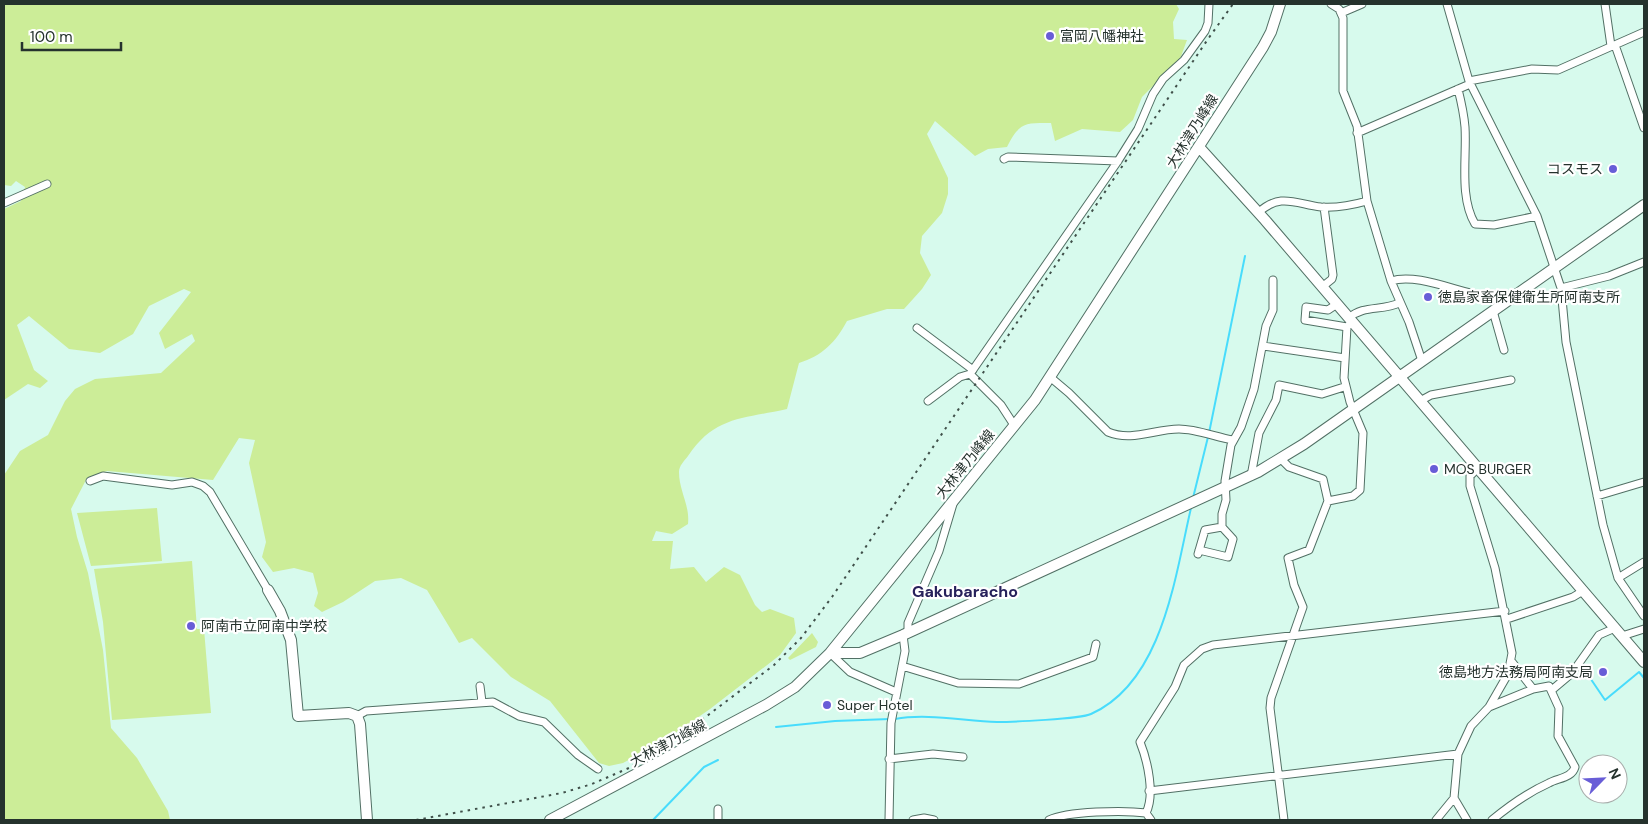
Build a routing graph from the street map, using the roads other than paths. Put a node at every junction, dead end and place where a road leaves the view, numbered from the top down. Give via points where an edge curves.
1 (1209, 4) edge
2 (1280, 4) edge
3 (1334, 4) edge
4 (1362, 4) edge
5 (1447, 4) edge
6 (1605, 4) edge
7 (1341, 13) junction
8 (1644, 32) edge
9 (1613, 45) junction
10 (1470, 82) junction
11 (1458, 89) junction
12 (1644, 128) edge
13 (1357, 132) junction
14 (1199, 147) junction
15 (1004, 158) dead end
16 (1118, 160) junction
17 (47, 184) dead end
18 (1367, 201) junction
19 (4, 203) edge
20 (1644, 205) edge
21 (1324, 207) junction
22 (1258, 213) junction
23 (1537, 216) junction
24 (1644, 262) edge
25 (1555, 268) junction
26 (1273, 280) dead end
27 (1391, 281) junction
28 (1322, 287) junction
29 (1561, 288) junction
30 (1512, 298) junction
31 (1399, 303) junction
32 (1336, 304) junction
33 (1493, 311) junction
34 (1350, 322) junction
35 (917, 328) dead end
36 (1263, 346) junction
37 (1504, 350) dead end
38 (1345, 358) junction
39 (1422, 361) junction
40 (971, 372) junction
41 (1050, 377) junction
42 (1400, 378) junction
43 (1511, 380) dead end
44 (1344, 387) junction
45 (928, 401) dead end
46 (1420, 401) junction
47 (1353, 410) junction
48 (1014, 425) junction
49 (1233, 440) junction
50 (1280, 458) junction
51 (1478, 468) junction
52 (1251, 476) junction
53 (90, 481) dead end
54 (1644, 482) edge
55 (1226, 489) junction
56 (1597, 496) junction
57 (955, 499) junction
58 (1328, 501) junction
59 (1222, 527) junction
60 (1644, 562) edge
61 (1618, 578) junction
62 (268, 590) joint
63 (1583, 590) junction
64 (1506, 615) junction
65 (1644, 616) edge
66 (1615, 628) junction
67 (1644, 629) edge
68 (906, 634) junction
69 (1294, 634) junction
70 (1622, 636) junction
71 (1096, 644) dead end
72 (830, 653) junction
73 (1512, 662) junction
74 (1644, 662) edge
75 (902, 666) junction
76 (480, 686) dead end
77 (1533, 689) junction
78 (1553, 689) junction
79 (896, 692) junction
80 (482, 702) junction
81 (1489, 707) junction
82 (357, 716) junction
83 (1458, 754) junction
84 (963, 757) dead end
85 (890, 760) junction
86 (598, 769) dead end
87 (1279, 775) junction
88 (1149, 791) junction
89 (1454, 798) junction
90 (718, 809) dead end
91 (1146, 814) junction
92 (367, 820) edge
93 (550, 820) edge
94 (718, 820) edge
95 (889, 820) edge
96 (913, 820) edge
97 (934, 820) edge
98 (1049, 820) edge
99 (1151, 820) edge
100 (1284, 820) edge
101 (1436, 820) edge
102 (1467, 820) edge
103 (1492, 820) edge

1 - 16 street via 1205,31 1184,60 1163,79
2 - 14 street, 大林津乃峰線 via 1263,47
3 - 7 street
4 - 7 street
5 - 10 street
6 - 9 street
7 - 13 street via 1343,91
8 - 9 street
9 - 10 street via 1558,70 1532,69
9 - 12 street
10 - 11 street
10 - 23 street
11 - 13 street
11 - 23 street via 1465,128 1466,183 1475,224 1494,225
13 - 18 street
14 - 22 street
14 - 41 street, 大林津乃峰線
15 - 16 street
16 - 40 street
17 - 19 street
18 - 21 street
18 - 27 street
20 - 25 street
21 - 22 street via 1294,200 1271,203
21 - 28 street via 1333,275 1330,282
22 - 28 street
23 - 25 street
24 - 29 street via 1609,276
25 - 29 street
25 - 30 street
26 - 36 street via 1273,310
27 - 30 street via 1407,279 1479,294 1505,294
27 - 31 street
28 - 32 street
29 - 56 street via 1566,342
30 - 33 street
31 - 34 street via 1391,307 1360,310
31 - 39 street
32 - 34 street
32 - 34 street via 1328,310 1306,307 1305,320
33 - 37 street
33 - 39 street
34 - 38 street
34 - 42 street
35 - 40 street
36 - 38 street
36 - 49 street via 1249,405
38 - 44 street
39 - 42 street
40 - 45 street
40 - 48 street via 1001,405
41 - 48 street, 大林津乃峰線
41 - 49 street via 1108,432 1142,435 1179,429
42 - 46 street
42 - 47 street
43 - 46 street via 1431,395
44 - 47 street
44 - 52 street via 1322,394 1279,385 1276,400 1259,433
46 - 51 street
47 - 50 street
47 - 58 street via 1363,433 1360,490 1353,496
48 - 57 street, 大林津乃峰線
49 - 55 street
50 - 52 street
50 - 58 street via 1289,467 1323,479
51 - 63 street
51 - 64 street via 1470,476 1470,486 1488,539
52 - 55 street
53 - 62 street via 102,476 172,485 192,482 203,486 210,492
54 - 56 street
55 - 59 street
55 - 68 street
56 - 61 street
57 - 68 street via 940,551
57 - 72 street, 大林津乃峰線
58 - 69 street via 1308,550 1288,558 1294,585 1303,604
59 - 59 street via 1233,538 1228,557 1199,552 1205,530
60 - 61 street
61 - 65 street
62 - 82 street via 280,611 290,640 298,716
63 - 64 street via 1573,597
63 - 66 street
64 - 69 street
64 - 73 street
66 - 70 street
66 - 78 street via 1599,635 1572,673
67 - 70 street
68 - 72 street via 860,653
68 - 75 street
69 - 87 street via 1271,698
69 - 88 street via 1213,645 1202,649 1184,665 1175,687 1140,742
70 - 74 street
71 - 75 street via 1092,658 1019,684 958,683
72 - 79 street via 850,672
72 - 93 street, 大林津乃峰線 via 794,687 766,705
73 - 77 street
73 - 81 street
75 - 79 street
76 - 80 street
77 - 78 street via 1542,686
77 - 81 street
78 - 103 street via 1560,714 1558,736 1574,763 1574,771 1547,783
79 - 85 street
80 - 82 street via 366,711
80 - 86 street via 493,702 519,716 544,722 578,756
81 - 83 street via 1471,726
82 - 92 street
83 - 87 street
83 - 89 street
84 - 85 street via 933,754
85 - 95 street
87 - 88 street
87 - 100 street
88 - 91 street via 1150,803
89 - 101 street
89 - 102 street
90 - 94 street
91 - 98 street via 1062,815
91 - 99 street
96 - 97 street

